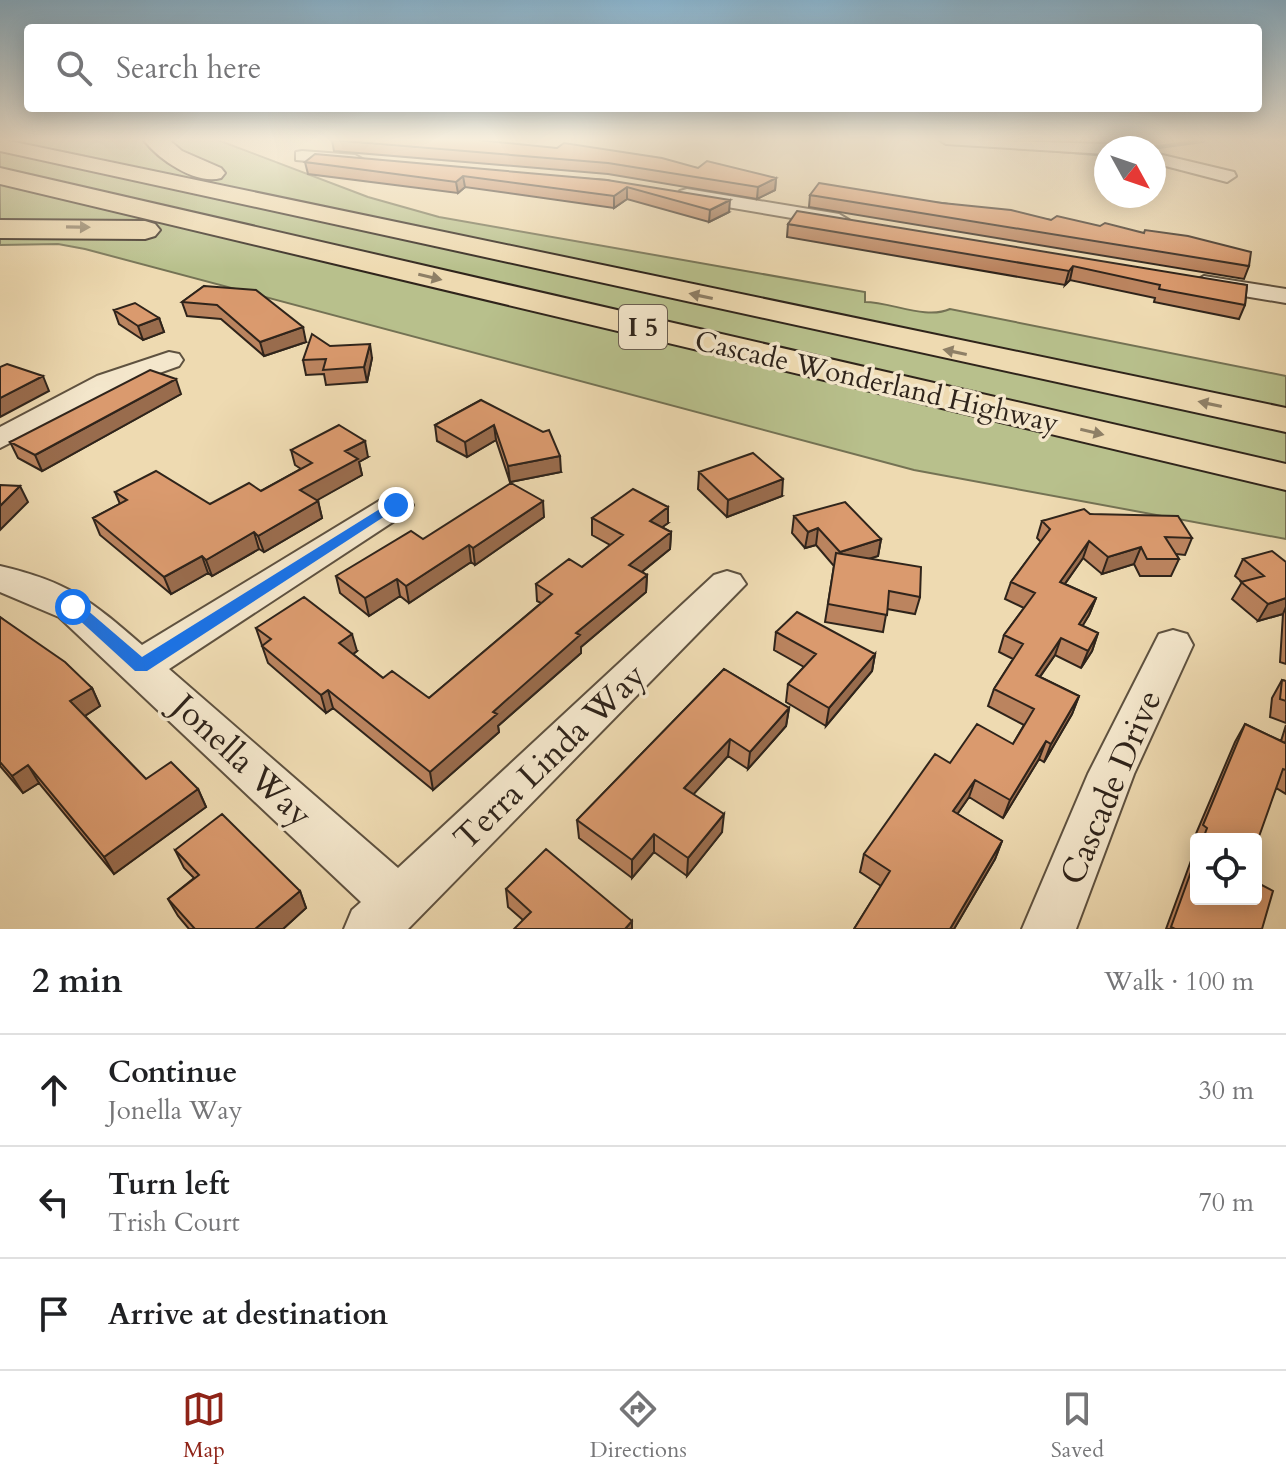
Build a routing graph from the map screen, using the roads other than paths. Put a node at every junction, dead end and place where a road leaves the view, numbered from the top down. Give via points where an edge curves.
1 (27, 182) edge
2 (177, 182) edge
3 (241, 182) edge
4 (671, 193) edge
5 (865, 224) edge
6 (0, 229) edge
7 (402, 231) junction
8 (377, 264) junction
9 (1181, 279) edge
10 (1286, 296) edge
11 (169, 360) dead end
12 (1286, 420) edge
13 (0, 439) edge
14 (1286, 477) edge
15 (396, 505) dead end
16 (0, 579) edge
17 (727, 584) dead end
18 (1173, 645) dead end
19 (141, 666) junction
20 (384, 916) edge
21 (1049, 929) edge

1 - 8 highway, Cascade Wonderland Highway / I 5
2 - 7 highway, Cascade Wonderland Highway / I 5
3 - 7 highway
4 - 5 street
6 -> 8 highway via 92,227 175,233
12 -> 7 highway, Cascade Wonderland Highway / I 5
8 -> 14 highway, Cascade Wonderland Highway / I 5
9 - 10 street
11 - 13 street via 107,382
15 - 19 street
16 - 19 street, Jonella Way via 73,607
17 - 20 street, Terra Linda Way
18 - 21 street, Cascade Drive via 1111,774
19 - 20 street, Jonella Way

